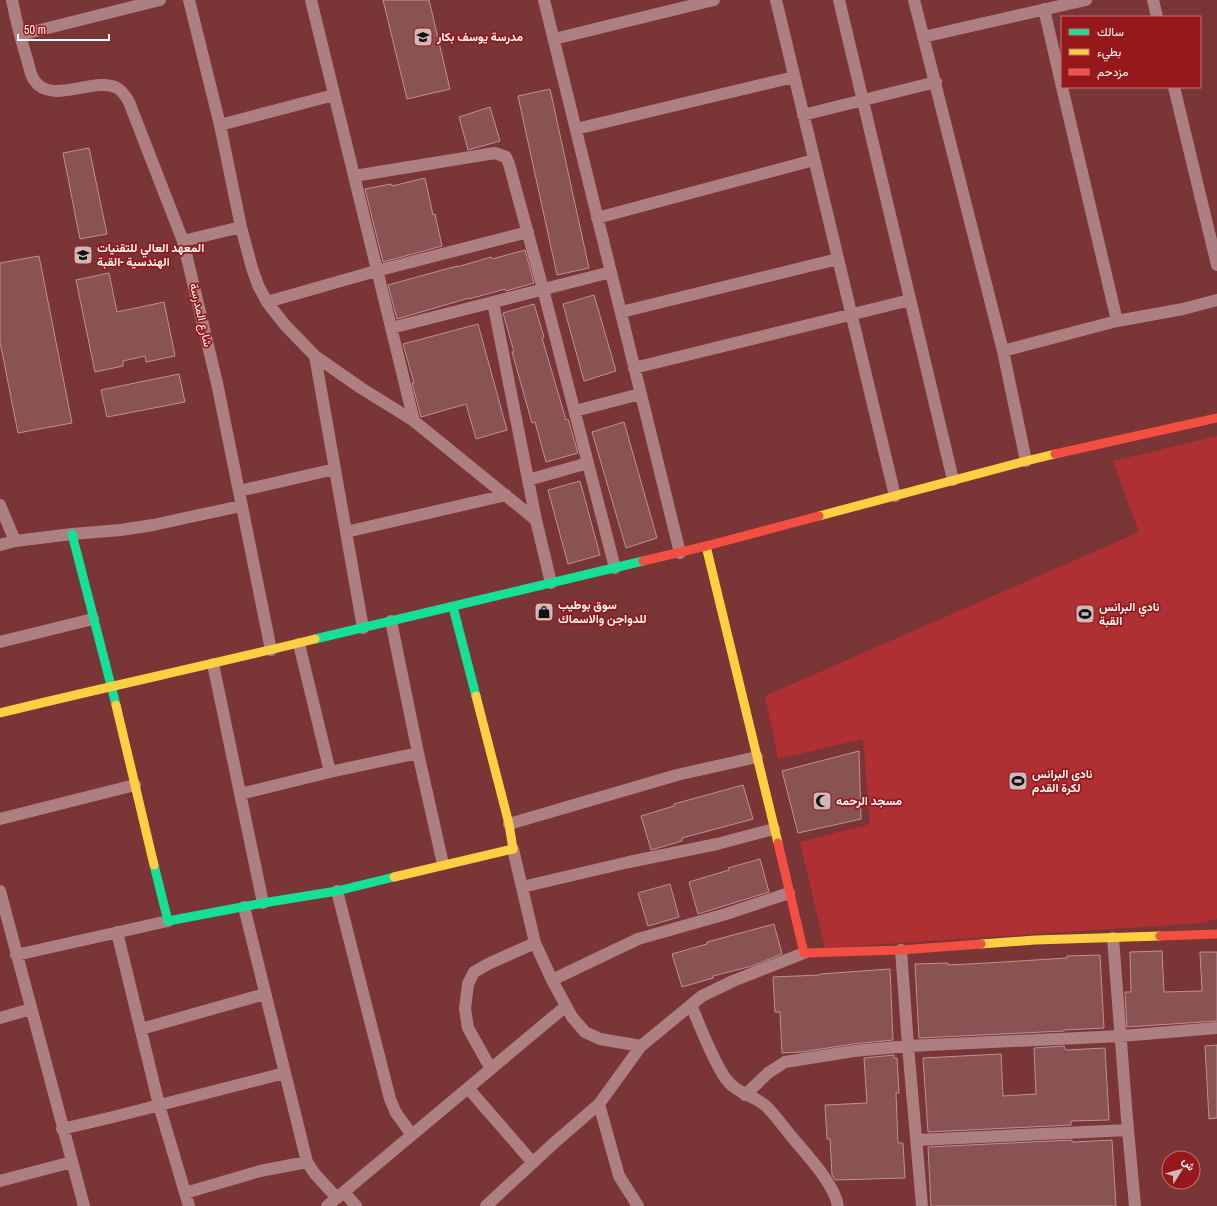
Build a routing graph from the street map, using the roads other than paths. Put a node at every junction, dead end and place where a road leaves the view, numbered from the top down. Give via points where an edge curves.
1 (12, 0) edge
2 (160, 0) edge
3 (189, 0) edge
4 (311, 0) edge
5 (544, 0) edge
6 (714, 0) edge
7 (776, 0) edge
8 (840, 0) edge
9 (914, 0) edge
10 (1086, 0) edge
11 (1153, 0) edge
12 (1044, 9) junction
13 (1157, 16) edge
14 (20, 34) junction
15 (923, 36) junction
16 (554, 39) junction
17 (794, 77) junction
18 (936, 82) junction
19 (1061, 83) edge
20 (1062, 88) edge
21 (1174, 88) edge
22 (334, 95) junction
23 (864, 100) junction
24 (803, 115) junction
25 (220, 125) junction
26 (576, 129) junction
27 (814, 160) junction
28 (354, 176) junction
29 (598, 218) junction
30 (241, 227) junction
31 (528, 232) junction
32 (183, 241) junction
33 (838, 259) junction
34 (1217, 266) edge
35 (376, 271) junction
36 (611, 272) junction
37 (543, 289) junction
38 (910, 300) junction
39 (1217, 300) edge
40 (267, 302) junction
41 (493, 302) junction
42 (621, 312) junction
43 (851, 314) junction
44 (1117, 321) junction
45 (391, 328) junction
46 (1003, 351) junction
47 (315, 356) junction
48 (634, 368) junction
49 (640, 394) junction
50 (575, 411) junction
51 (1217, 418) edge
52 (414, 421) junction
53 (1026, 461) junction
54 (588, 463) junction
55 (335, 469) junction
56 (528, 480) junction
57 (953, 480) junction
58 (239, 491) junction
59 (506, 495) junction
60 (895, 496) junction
61 (0, 505) edge
62 (241, 506) junction
63 (536, 520) junction
64 (346, 532) junction
65 (72, 534) junction
66 (15, 541) junction
67 (0, 544) edge
68 (706, 546) junction
69 (680, 553) junction
70 (615, 568) junction
71 (551, 583) junction
72 (453, 606) junction
73 (93, 619) junction
74 (391, 622) junction
75 (363, 628) junction
76 (0, 642) edge
77 (299, 644) junction
78 (271, 650) junction
79 (213, 664) junction
80 (111, 686) junction
81 (0, 713) edge
82 (418, 753) junction
83 (757, 756) junction
84 (330, 772) junction
85 (135, 785) junction
86 (240, 794) junction
87 (0, 819) edge
88 (509, 824) junction
89 (774, 829) junction
90 (513, 849) junction
91 (443, 864) junction
92 (522, 887) junction
93 (0, 891) edge
94 (337, 891) junction
95 (789, 893) junction
96 (263, 902) junction
97 (244, 907) junction
98 (168, 921) junction
99 (117, 932) junction
100 (1217, 934) edge
101 (1113, 938) junction
102 (535, 943) junction
103 (901, 950) junction
104 (804, 953) junction
105 (16, 955) junction
106 (552, 980) junction
107 (265, 994) junction
108 (691, 1005) junction
109 (566, 1006) junction
110 (31, 1009) junction
111 (0, 1018) edge
112 (1217, 1028) edge
113 (141, 1029) junction
114 (1121, 1036) junction
115 (641, 1046) junction
116 (908, 1046) junction
117 (491, 1069) junction
118 (285, 1073) junction
119 (468, 1088) junction
120 (745, 1095) junction
121 (599, 1104) junction
122 (159, 1105) junction
123 (62, 1129) junction
124 (1128, 1130) junction
125 (412, 1135) junction
126 (917, 1140) junction
127 (72, 1162) junction
128 (307, 1162) junction
129 (533, 1163) junction
130 (0, 1181) edge
131 (185, 1193) junction
132 (340, 1195) junction
133 (84, 1206) edge
134 (189, 1206) edge
135 (327, 1206) edge
136 (356, 1206) edge
137 (486, 1206) edge
138 (638, 1206) edge
139 (838, 1206) edge
140 (922, 1206) edge
141 (1135, 1206) edge

1 - 14 street, شارع المدرسة
2 - 14 street
3 - 25 street
4 - 22 street
5 - 16 street
6 - 16 street
7 - 17 street
8 - 23 street
9 - 15 street
10 - 12 street
11 - 13 street
12 - 15 street
12 - 19 street
14 - 32 street, شارع المدرسة via 33,79 40,87 56,91 110,85 124,94
15 - 18 street
16 - 26 street
17 - 24 street
17 - 26 street
18 - 23 street
18 - 46 street
20 - 44 street
21 - 34 street
22 - 25 street
22 - 28 street
23 - 24 street
23 - 38 street
24 - 27 street
25 - 30 street
26 - 29 street
27 - 29 street
27 - 33 street
28 - 31 street via 500,154 506,157 509,164
28 - 35 street
29 - 36 street
30 - 32 street
30 - 40 street via 252,268
31 - 35 street
31 - 37 street
32 - 58 street, شارع المدرسة via 217,383
33 - 42 street
33 - 43 street
35 - 40 street
35 - 45 street
36 - 37 street
36 - 42 street
37 - 41 street
37 - 50 street
38 - 43 street
38 - 57 street
39 - 44 street
40 - 47 street
41 - 45 street
41 - 56 street
42 - 48 street
43 - 48 street
43 - 60 street
44 - 46 street
45 - 52 street
46 - 53 street
47 - 52 street
47 - 55 street
48 - 49 street
49 - 50 street
49 - 69 street
50 - 54 street
51 - 53 street
52 - 59 street
53 - 57 street
54 - 56 street
54 - 70 street
55 - 58 street
55 - 64 street
56 - 63 street
57 - 60 street
58 - 62 street, شارع المدرسة
59 - 63 street
59 - 64 street
60 - 68 street
61 - 66 street
62 - 65 street via 154,525
62 - 78 street, شارع المدرسة
63 - 71 street
64 - 75 street
65 - 66 street
65 - 73 street
66 - 67 street
68 - 69 street
68 - 83 street
69 - 70 street
70 - 71 street
71 - 72 street
72 - 74 street
72 - 88 street
73 - 76 street
73 - 80 street
74 - 75 street
74 - 82 street
75 - 77 street
77 - 78 street
77 - 84 street
78 - 79 street
79 - 80 street
79 - 86 street
80 - 81 street
80 - 85 street
82 - 84 street
82 - 91 street
83 - 88 street via 678,775
83 - 89 street
84 - 86 street
85 - 87 street
85 - 98 street
86 - 96 street
88 - 90 street
89 - 92 street
89 - 95 street
90 - 91 street
90 - 92 street
91 - 94 street
92 - 102 street
93 - 105 street
94 - 96 street
94 - 125 street via 390,1099 396,1113
95 - 104 street
95 - 106 street via 638,939
96 - 97 street
97 - 98 street
97 - 107 street
98 - 99 street
99 - 105 street
99 - 113 street
100 - 101 street
101 - 103 street via 1035,940
101 - 114 street
102 - 106 street
102 - 117 street via 474,972 468,984 465,1009 468,1028
103 - 104 street
103 - 116 street
104 - 108 street via 733,981 702,996
105 - 110 street
106 - 109 street
107 - 113 street
107 - 118 street
108 - 115 street
108 - 120 street via 726,1079
109 - 115 street via 585,1032 600,1039
109 - 117 street
110 - 111 street
110 - 123 street
112 - 114 street
113 - 122 street
114 - 116 street
114 - 124 street
115 - 121 street
116 - 120 street via 854,1051 785,1062 768,1073
116 - 126 street
117 - 119 street
118 - 122 street
118 - 128 street
119 - 125 street
119 - 129 street
120 - 139 street via 766,1106 776,1116 830,1185
121 - 129 street
121 - 138 street via 619,1176
122 - 123 street
122 - 131 street
123 - 127 street
124 - 126 street
124 - 141 street
125 - 132 street
126 - 140 street
127 - 130 street
127 - 133 street
128 - 131 street via 260,1171
128 - 132 street via 315,1174
129 - 137 street
131 - 134 street
132 - 135 street
132 - 136 street

